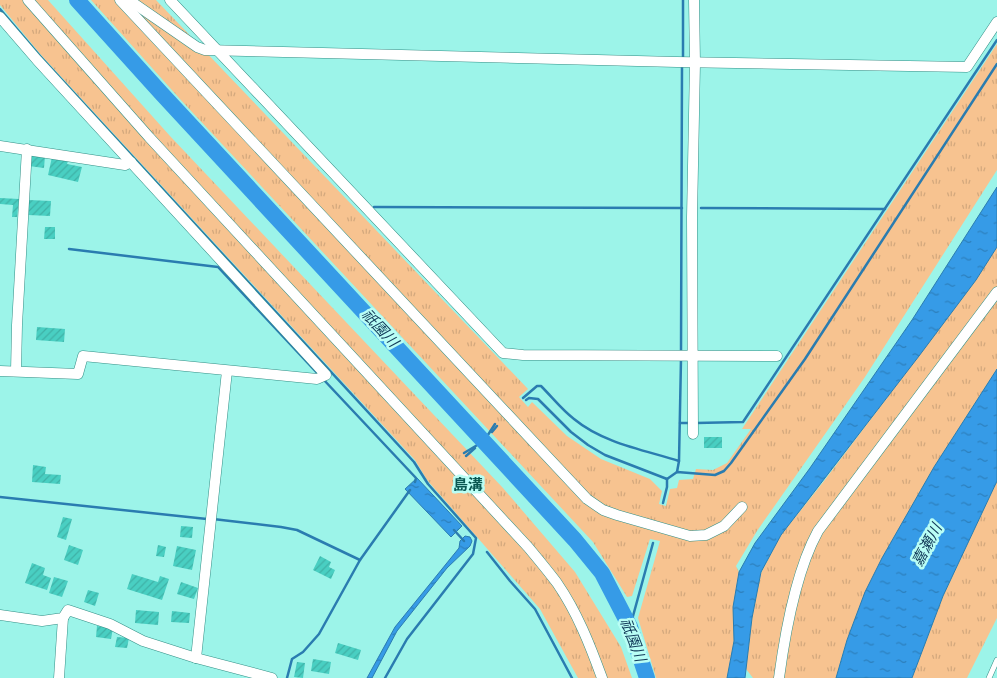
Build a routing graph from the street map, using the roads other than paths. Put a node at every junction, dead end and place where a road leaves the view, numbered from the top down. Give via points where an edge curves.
1 (28, 0) edge
2 (120, 0) edge
3 (129, 0) edge
4 (170, 0) edge
5 (694, 0) edge
6 (0, 17) edge
7 (997, 22) edge
8 (217, 50) junction
9 (695, 63) junction
10 (0, 146) edge
11 (27, 149) junction
12 (131, 162) junction
13 (997, 292) edge
14 (692, 355) junction
15 (777, 356) dead end
16 (228, 370) junction
17 (0, 371) edge
18 (16, 371) junction
19 (693, 434) dead end
20 (742, 507) dead end
21 (0, 615) edge
22 (63, 618) junction
23 (196, 658) junction
24 (997, 660) edge
25 (59, 678) edge
26 (272, 678) edge
27 (602, 678) edge
28 (779, 678) edge
29 (989, 678) edge

1 - 27 street via 148,137 528,547 557,584 573,612
2 - 20 street via 587,499 617,516 690,536 706,535 724,526
3 - 8 street via 197,47
4 - 8 street
5 - 9 street
6 - 12 street
7 - 9 street via 966,67
8 - 9 street
8 - 14 street via 503,353
9 - 14 street
10 - 11 street
11 - 12 street via 125,165
11 - 18 street
12 - 16 street via 321,377
13 - 28 street via 818,531 795,599
14 - 15 street
14 - 19 street
16 - 18 street via 83,356 78,374
16 - 23 street
17 - 18 street
21 - 22 street via 42,621
22 - 23 street via 68,610 110,624 143,641
22 - 25 street
23 - 26 street
24 - 29 lane

